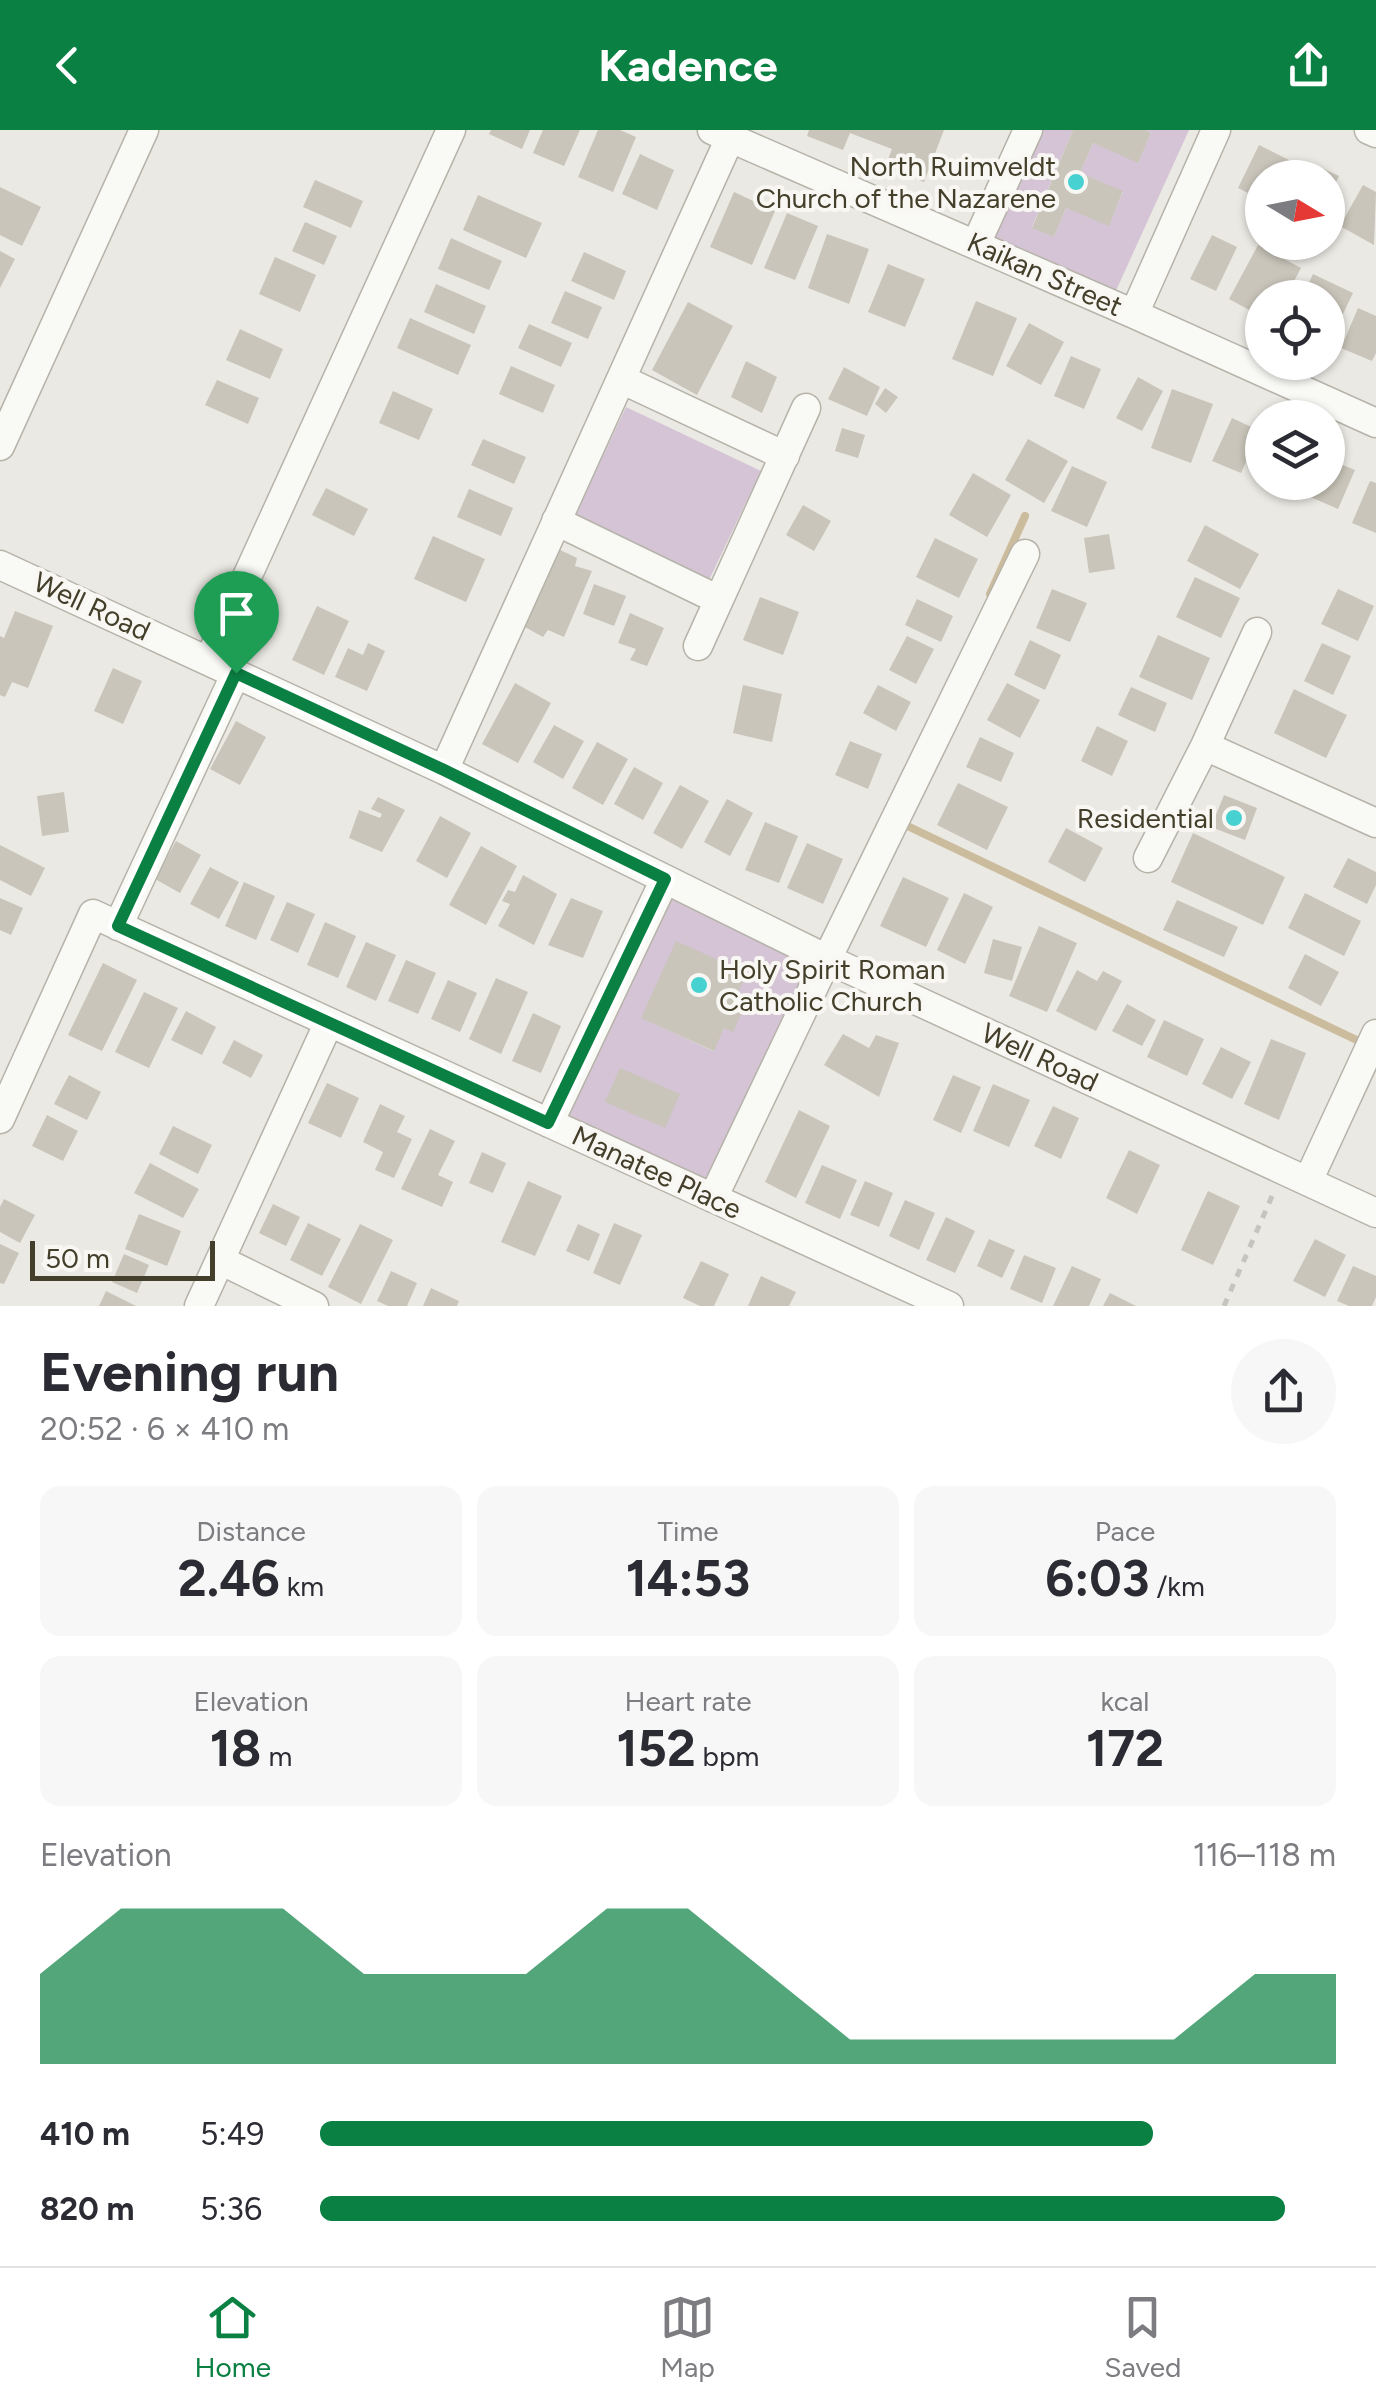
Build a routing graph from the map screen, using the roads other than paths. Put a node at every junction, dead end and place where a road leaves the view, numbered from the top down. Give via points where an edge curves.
1 (144, 130) edge
2 (451, 130) edge
3 (1028, 130) edge
4 (1216, 130) edge
5 (1369, 130) edge
6 (1376, 133) edge
7 (721, 134) edge
8 (976, 244) junction
9 (1134, 314) junction
10 (621, 379) junction
11 (806, 408) dead end
12 (1376, 423) edge
13 (0, 446) edge
14 (785, 456) junction
15 (556, 521) junction
16 (1025, 554) dead end
17 (0, 564) edge
18 (719, 600) junction
19 (1257, 632) dead end
20 (698, 646) dead end
21 (209, 660) junction
22 (236, 673) junction
23 (1205, 746) junction
24 (444, 770) junction
25 (1376, 823) edge
26 (1148, 858) dead end
27 (665, 879) junction
28 (105, 920) junction
29 (827, 958) junction
30 (328, 1022) junction
31 (1376, 1034) edge
32 (0, 1118) edge
33 (548, 1123) junction
34 (1296, 1175) junction
35 (713, 1198) junction
36 (1376, 1214) edge
37 (220, 1260) junction
38 (199, 1306) edge
39 (314, 1306) edge
40 (949, 1306) edge

1 - 13 street
2 - 21 street
3 - 8 street
4 - 9 street
5 - 6 street
7 - 8 street, Kaikan Street
7 - 10 street
8 - 9 street, Kaikan Street
9 - 12 street, Kaikan Street
10 - 14 street
10 - 15 street
11 - 14 street
14 - 18 street
15 - 18 street
15 - 24 street
16 - 29 street
17 - 21 street, Well Road
18 - 20 street
19 - 23 street
21 - 22 street, Well Road
22 - 24 street, Well Road
22 - 28 street
23 - 25 street
23 - 26 street
24 - 27 street, Well Road
27 - 29 street, Well Road
27 - 33 street
28 - 30 street, Manatee Place
28 - 32 street
29 - 34 street, Well Road
29 - 35 street
30 - 33 street, Manatee Place
30 - 37 street
31 - 34 street
33 - 35 street, Manatee Place
34 - 36 street, Well Road
35 - 40 street, Manatee Place
37 - 38 street
37 - 39 street

